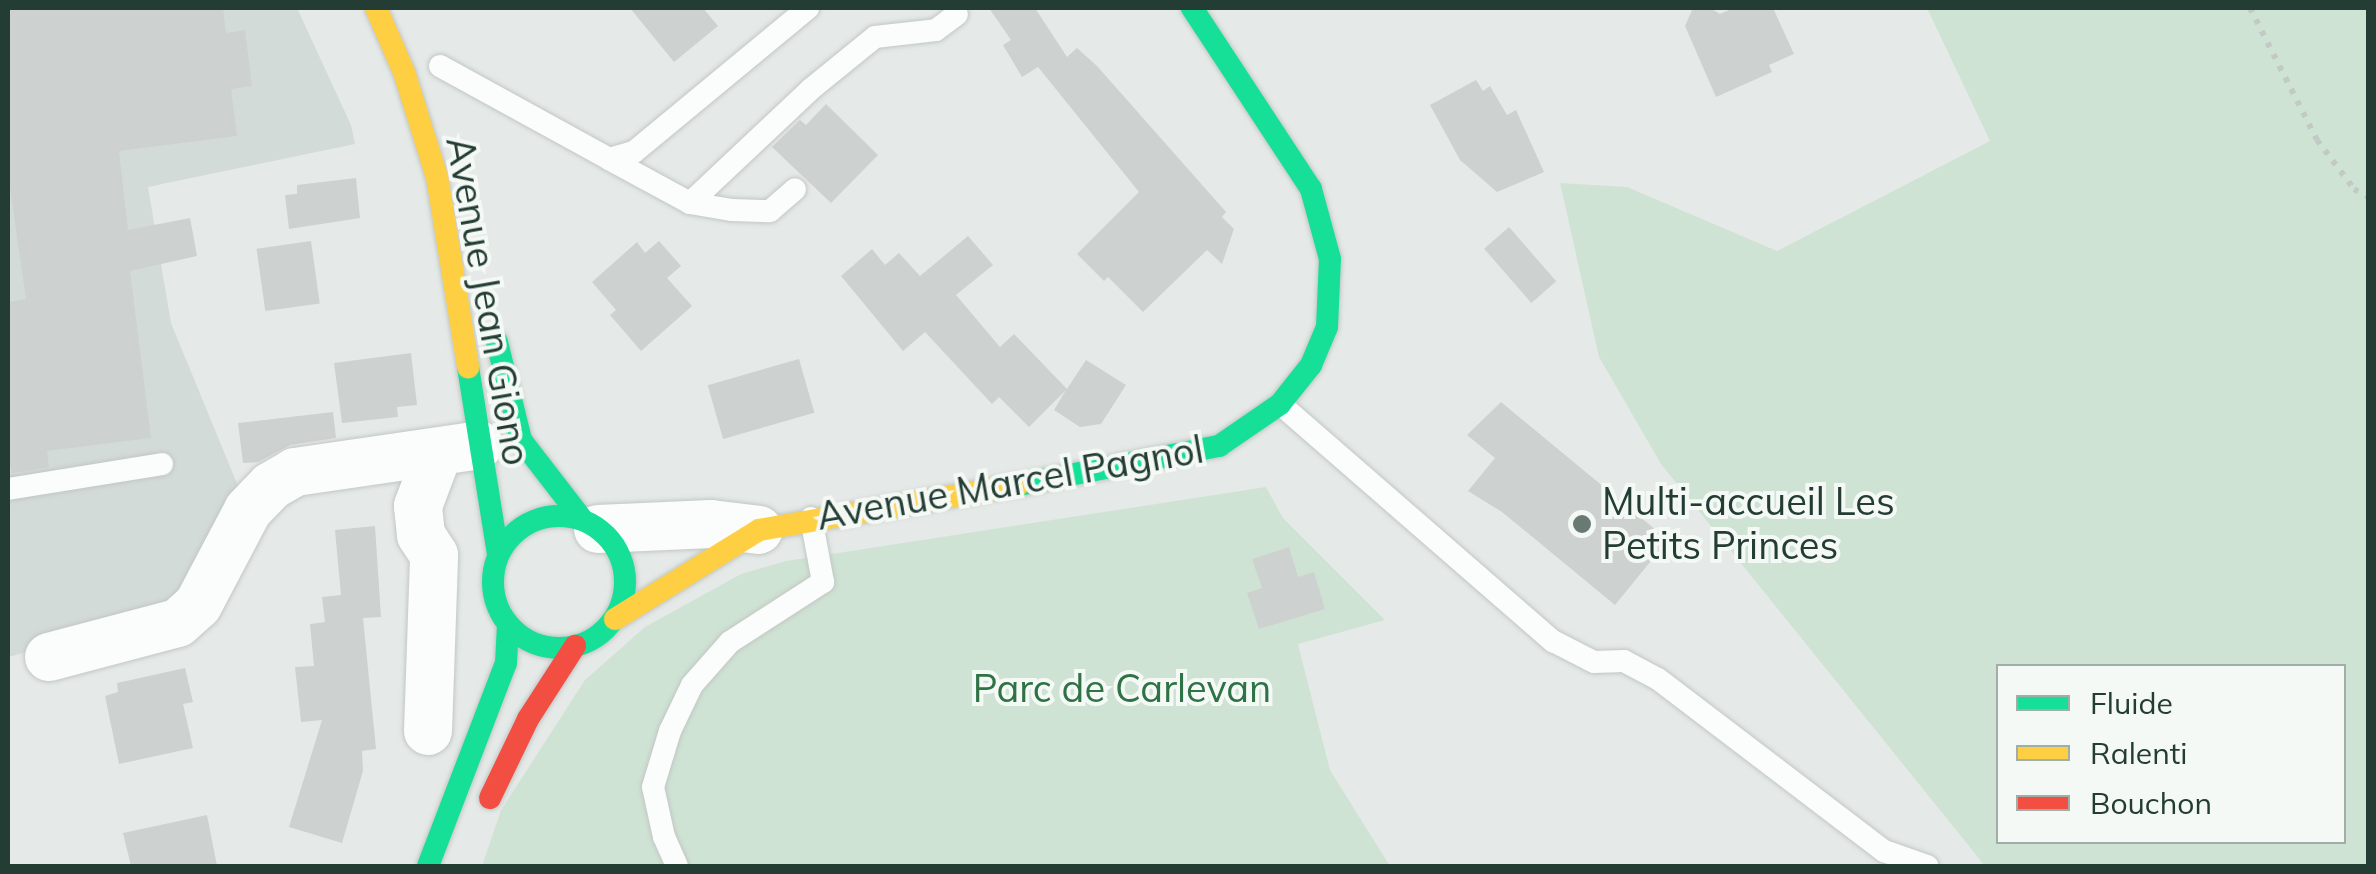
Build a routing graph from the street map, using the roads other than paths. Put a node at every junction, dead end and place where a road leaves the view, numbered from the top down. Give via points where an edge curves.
1 (376, 8) edge
2 (808, 8) edge
3 (1192, 8) edge
4 (957, 14) dead end
5 (427, 37) dead end
6 (440, 66) junction
7 (448, 101) dead end
8 (609, 159) junction
9 (795, 189) dead end
10 (690, 203) junction
11 (492, 315) dead end
12 (1280, 404) junction
13 (459, 449) junction
14 (162, 464) dead end
15 (8, 489) edge
16 (811, 518) junction
17 (590, 524) junction
18 (759, 530) junction
19 (498, 555) junction
20 (614, 619) junction
21 (508, 624) junction
22 (575, 646) junction
23 (49, 657) dead end
24 (428, 730) dead end
25 (483, 814) dead end
26 (428, 866) edge
27 (677, 866) edge
28 (1927, 866) edge

1 - 13 main road, Avenue Jean Giono via 437,177
2 - 8 lane via 634,152
3 - 12 main road, Avenue Marcel Pagnol via 1312,189 1330,260 1327,327 1311,366
4 - 10 lane via 936,30 875,37
5 - 6 main road, Avenue Jean Giono
6 - 7 main road, Avenue Jean Giono
6 - 8 lane
8 - 10 lane
9 - 10 lane via 770,212
11 - 17 main road, Avenue Jean Giono via 521,440
12 - 16 main road, Avenue Marcel Pagnol via 1219,446
12 - 28 lane via 1553,641 1594,662 1624,661 1658,679 1884,852
13 - 19 main road, Avenue Jean Giono
13 - 23 street via 295,472 248,510 198,605 178,624
13 - 24 street via 418,506 422,535 434,556
14 - 15 lane
16 - 18 main road, Avenue Marcel Pagnol
16 - 27 lane via 823,582 730,642 692,684 670,731 653,787
17 - 18 street, Avenue Marcel Pagnol
17 - 19 main road via 543,517 509,538
17 - 20 main road via 613,543 624,570 623,600
18 - 20 main road, Avenue Marcel Pagnol
19 - 21 main road via 493,591
20 - 22 main road
21 - 22 main road via 539,644
21 - 26 main road via 506,663
22 - 25 main road via 528,718

